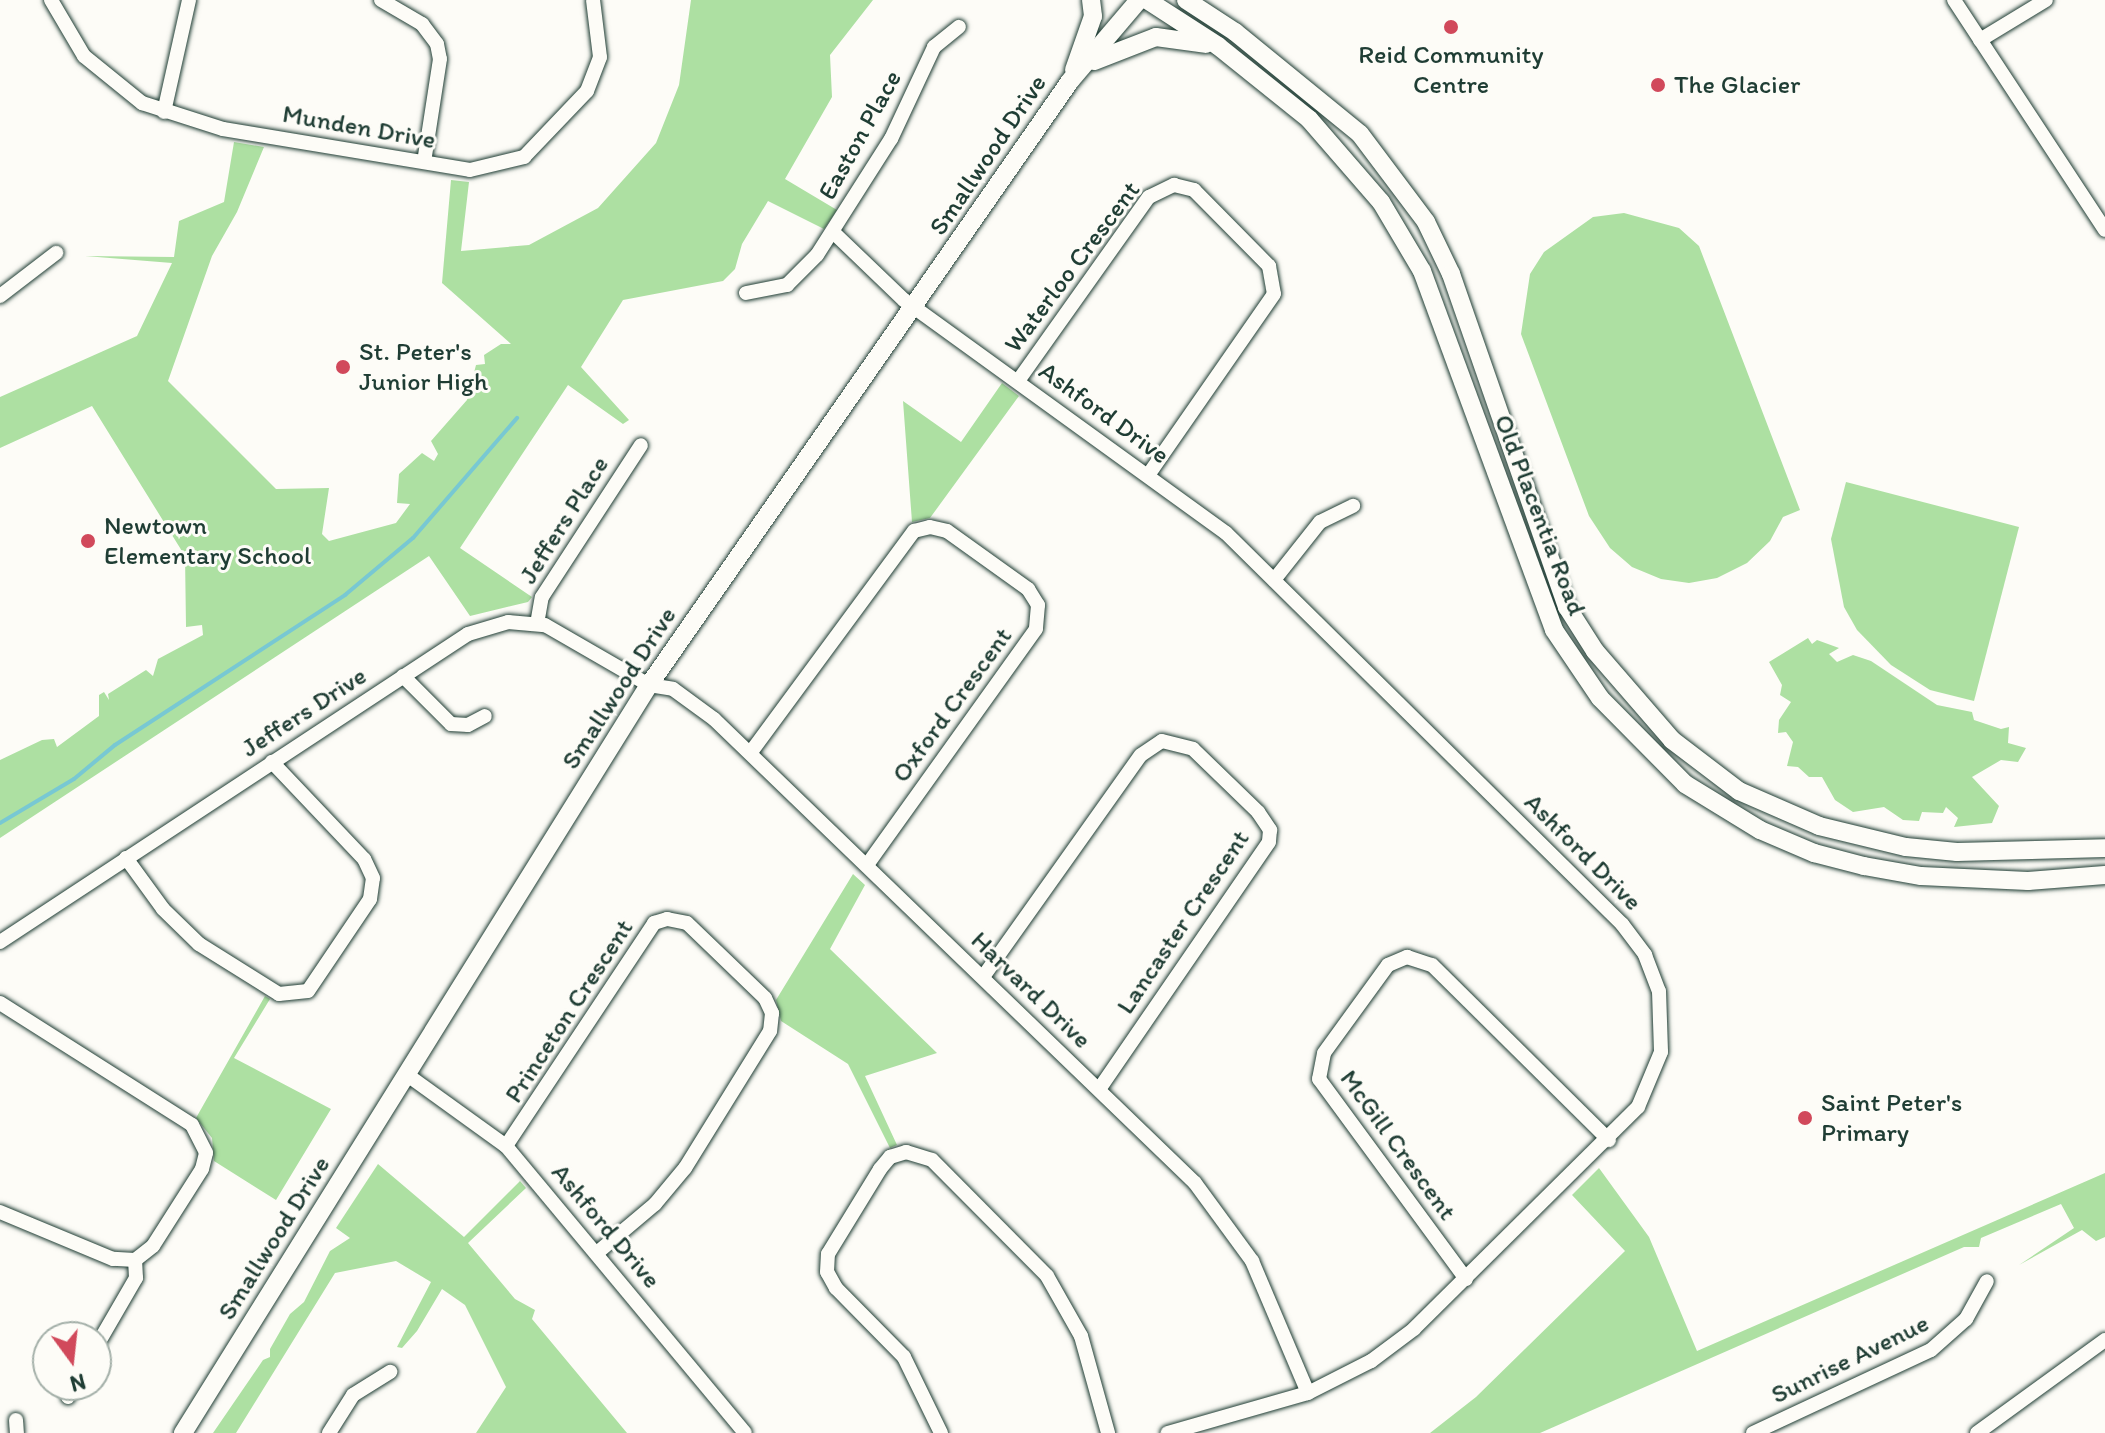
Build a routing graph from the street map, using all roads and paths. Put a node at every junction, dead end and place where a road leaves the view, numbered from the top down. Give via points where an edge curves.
1 (51, 0) edge
2 (189, 0) edge
3 (381, 0) edge
4 (593, 0) edge
5 (1091, 0) edge
6 (1139, 0) edge
7 (1147, 0) edge
8 (1186, 0) edge
9 (1213, 0) edge
10 (1954, 0) edge
11 (2046, 0) edge
12 (959, 27) dead end
13 (1235, 32) junction
14 (1980, 40) junction
15 (1218, 46) junction
16 (1070, 81) junction
17 (164, 112) junction
18 (424, 162) junction
19 (2105, 230) edge
20 (833, 232) junction
21 (56, 253) dead end
22 (746, 293) dead end
23 (0, 296) edge
24 (915, 308) junction
25 (1018, 381) junction
26 (641, 445) dead end
27 (1148, 475) junction
28 (1353, 506) dead end
29 (1274, 580) junction
30 (537, 624) junction
31 (403, 676) junction
32 (649, 685) junction
33 (485, 716) dead end
34 (751, 752) junction
35 (272, 762) junction
36 (2105, 848) edge
37 (126, 858) junction
38 (867, 865) junction
39 (2105, 875) edge
40 (0, 942) edge
41 (983, 977) junction
42 (0, 1003) edge
43 (406, 1074) junction
44 (1099, 1089) junction
45 (1609, 1140) junction
46 (506, 1146) junction
47 (0, 1212) edge
48 (598, 1252) junction
49 (135, 1260) junction
50 (1466, 1279) junction
51 (1987, 1281) dead end
52 (111, 1321) edge
53 (2105, 1340) edge
54 (390, 1372) dead end
55 (1308, 1393) junction
56 (183, 1433) edge
57 (329, 1433) edge
58 (745, 1433) edge
59 (941, 1433) edge
60 (1108, 1433) edge
61 (1168, 1433) edge
62 (1753, 1433) edge
63 (1977, 1433) edge

1 - 17 street, Munden Drive via 101,74 133,98
2 - 17 street
3 - 18 street via 422,24 437,44 440,59
4 - 18 street, Munden Drive via 600,38 596,77 524,157 470,170
5 - 16 main road via 1093,16
6 - 16 main road, Smallwood Drive
7 - 15 main road, Old Placentia Road
8 - 13 main road, Old Placentia Road
9 - 13 main road via 1221,21
10 - 14 street
11 - 14 street
12 - 20 street, Easton Place via 934,47 898,128
13 - 36 main road, Old Placentia Road via 1360,134 1426,222 1451,274 1567,607 1595,651 1672,740 1739,791 1833,829 1906,847 1957,852
14 - 19 street
15 - 16 main road via 1156,37 1103,54
15 - 39 main road, Old Placentia Road via 1309,119 1381,202 1422,271 1554,630 1600,698 1685,784 1760,830 1864,866 1921,876 2028,881
16 - 24 main road, Smallwood Drive
17 - 18 street, Munden Drive via 223,129
20 - 22 street, Easton Place via 787,285
20 - 24 street, Easton Place
21 - 23 street
24 - 25 street, Ashford Drive
24 - 32 main road, Smallwood Drive
25 - 27 street, Ashford Drive
25 - 27 street, Waterloo Crescent via 1149,197 1174,185 1194,190 1269,266 1274,294
26 - 30 street, Jeffers Place via 542,597
27 - 29 street, Ashford Drive via 1226,533
28 - 29 street via 1320,522
29 - 45 street, Ashford Drive via 1638,944 1659,991 1661,1052 1645,1097
30 - 31 street, Jeffers Drive via 508,622 477,629
30 - 32 street, Jeffers Drive via 568,635
31 - 33 street via 451,724 468,725
31 - 35 street, Jeffers Drive
32 - 34 street, Harvard Drive via 673,689
32 - 43 main road, Smallwood Drive
34 - 38 street, Harvard Drive
34 - 38 street, Oxford Crescent via 914,531 947,531 1032,594 1039,611 1036,629
35 - 37 street, Jeffers Drive
35 - 37 street via 364,859 373,878 370,899 308,991 279,994 199,944 163,909
37 - 40 street, Jeffers Drive
38 - 41 street, Harvard Drive
41 - 44 street, Harvard Drive
41 - 44 street, Lancaster Crescent via 1141,755 1162,741 1193,749 1258,812 1270,830 1269,842
42 - 49 street via 192,1125 202,1138 202,1169 153,1246
43 - 46 street, Ashford Drive
43 - 56 main road, Smallwood Drive
44 - 55 street, Harvard Drive via 1195,1183 1232,1230 1265,1287
45 - 50 street, Ashford Drive
45 - 50 street, McGill Crescent via 1432,965 1407,957 1388,965 1324,1053 1319,1079
46 - 48 street, Ashford Drive
46 - 48 street, Princeton Crescent via 654,923 687,923 765,998 772,1013 770,1031 685,1168 645,1213
47 - 49 street via 113,1259
48 - 58 street, Ashford Drive
49 - 52 street via 136,1278
50 - 55 street, Ashford Drive via 1381,1355
51 - 62 street, Sunrise Avenue via 1966,1319 1931,1350
53 - 63 street
54 - 57 street via 353,1395
55 - 61 street, Ashford Drive
59 - 60 street via 904,1357 836,1288 827,1272 828,1254 880,1169 890,1157 906,1152 932,1160 1047,1276 1081,1336

